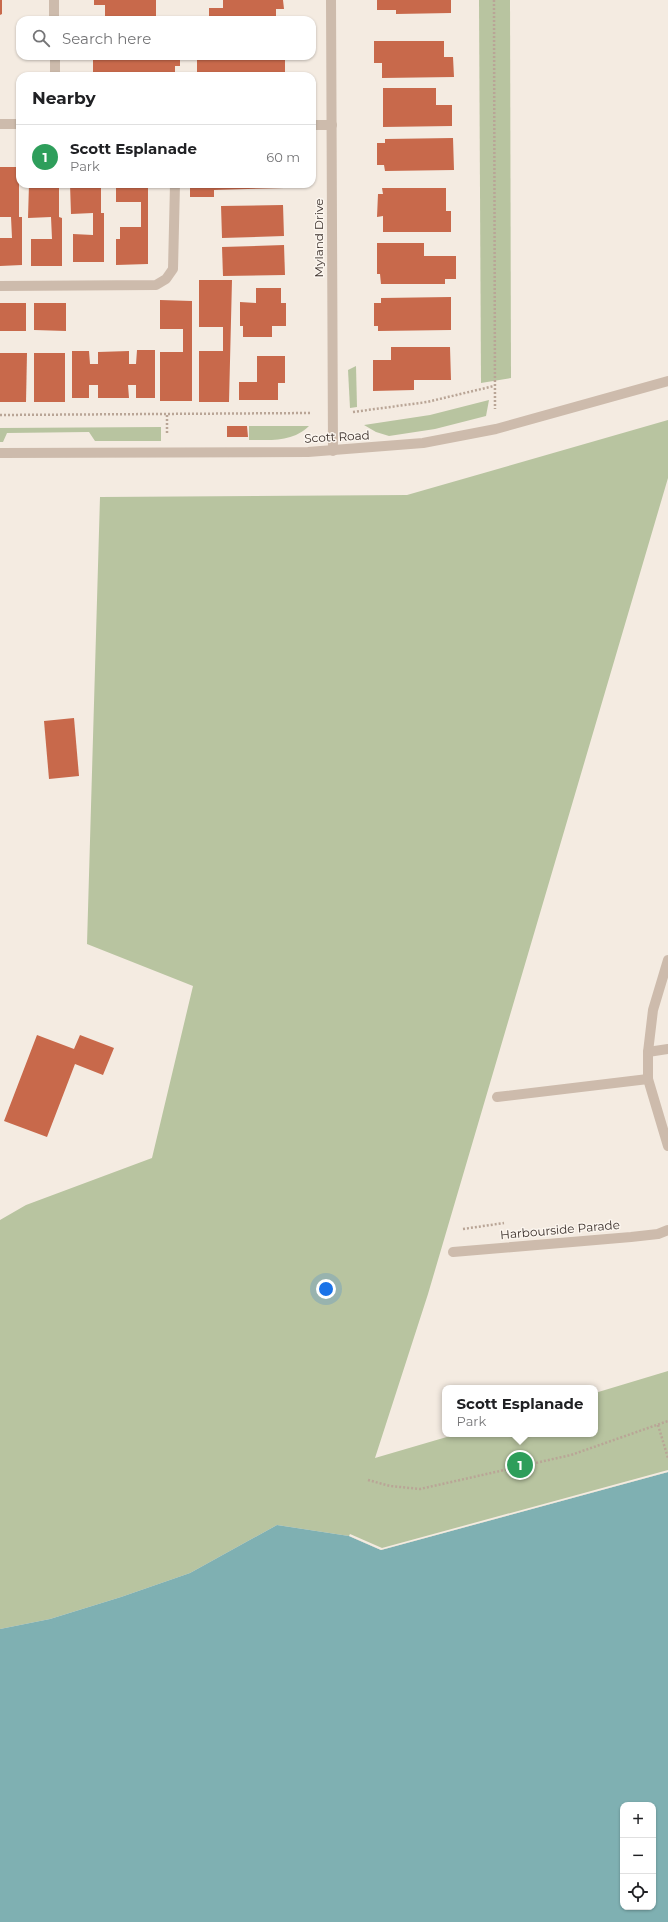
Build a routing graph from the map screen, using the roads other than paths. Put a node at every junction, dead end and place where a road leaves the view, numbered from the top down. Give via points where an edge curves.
1 (54, 0) edge
2 (331, 0) edge
3 (54, 16) edge
4 (55, 60) edge
5 (55, 72) edge
6 (0, 124) edge
7 (16, 124) edge
8 (316, 125) edge
9 (332, 125) junction
10 (175, 188) edge
11 (0, 286) edge
12 (668, 382) edge
13 (333, 451) junction
14 (0, 453) edge
15 (668, 960) edge
16 (668, 1049) edge
17 (648, 1052) junction
18 (648, 1079) junction
19 (497, 1097) dead end
20 (668, 1146) edge
21 (668, 1230) edge
22 (453, 1252) dead end

1 - 3 street
2 - 9 street, Myland Drive
4 - 5 street
6 - 7 street
8 - 9 street
9 - 13 street, Myland Drive
10 - 11 street via 173,269 166,279 156,284
12 - 13 street, Scott Road via 496,429 423,443
13 - 14 street, Scott Road
15 - 17 street via 653,1010
16 - 17 street
17 - 18 street
18 - 19 street
18 - 20 street
21 - 22 street, Harbourside Parade via 658,1234 631,1237

